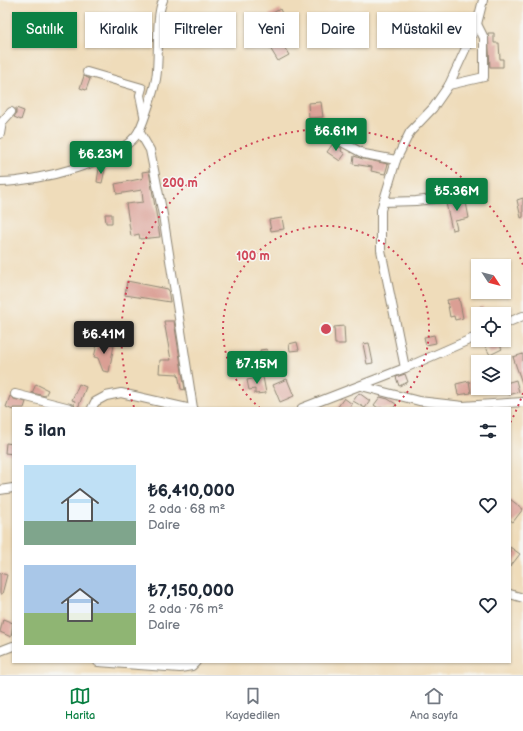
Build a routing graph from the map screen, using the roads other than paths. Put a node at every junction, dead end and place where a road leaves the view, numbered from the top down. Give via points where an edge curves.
1 (163, 0) edge
2 (483, 0) edge
3 (477, 24) junction
4 (87, 72) dead end
5 (449, 85) junction
6 (11, 112) dead end
7 (144, 116) junction
8 (139, 131) junction
9 (0, 134) edge
10 (340, 141) dead end
11 (396, 160) junction
12 (2, 181) edge
13 (460, 196) dead end
14 (383, 202) junction
15 (523, 316) edge
16 (511, 321) edge
17 (471, 339) edge
18 (406, 368) junction
19 (361, 386) junction
20 (15, 394) dead end
21 (523, 402) edge
22 (66, 407) edge
23 (92, 407) edge
24 (183, 407) edge
25 (194, 407) edge
26 (305, 407) edge
27 (463, 407) edge
28 (12, 488) edge
29 (0, 490) edge
30 (511, 594) edge
31 (523, 598) edge
32 (12, 646) edge
33 (0, 651) edge
34 (112, 663) edge
35 (195, 663) edge

1 - 7 street via 156,79
2 - 3 street
3 - 5 street
3 - 5 street via 484,38 484,77
4 - 7 street via 142,88 140,94
5 - 11 street via 433,108 410,132
6 - 9 street via 2,122
7 - 8 street
8 - 12 street via 122,149 98,160 25,181
8 - 25 street via 150,150 163,215
10 - 11 street via 364,154
11 - 14 street
13 - 14 street
14 - 18 street via 381,250
15 - 16 street
17 - 18 street
18 - 19 street
19 - 26 street
19 - 27 street via 419,401
20 - 22 street
21 - 27 street
23 - 24 street via 95,402 106,396 121,392
28 - 29 street
30 - 31 street
32 - 33 street
34 - 35 street via 180,668

